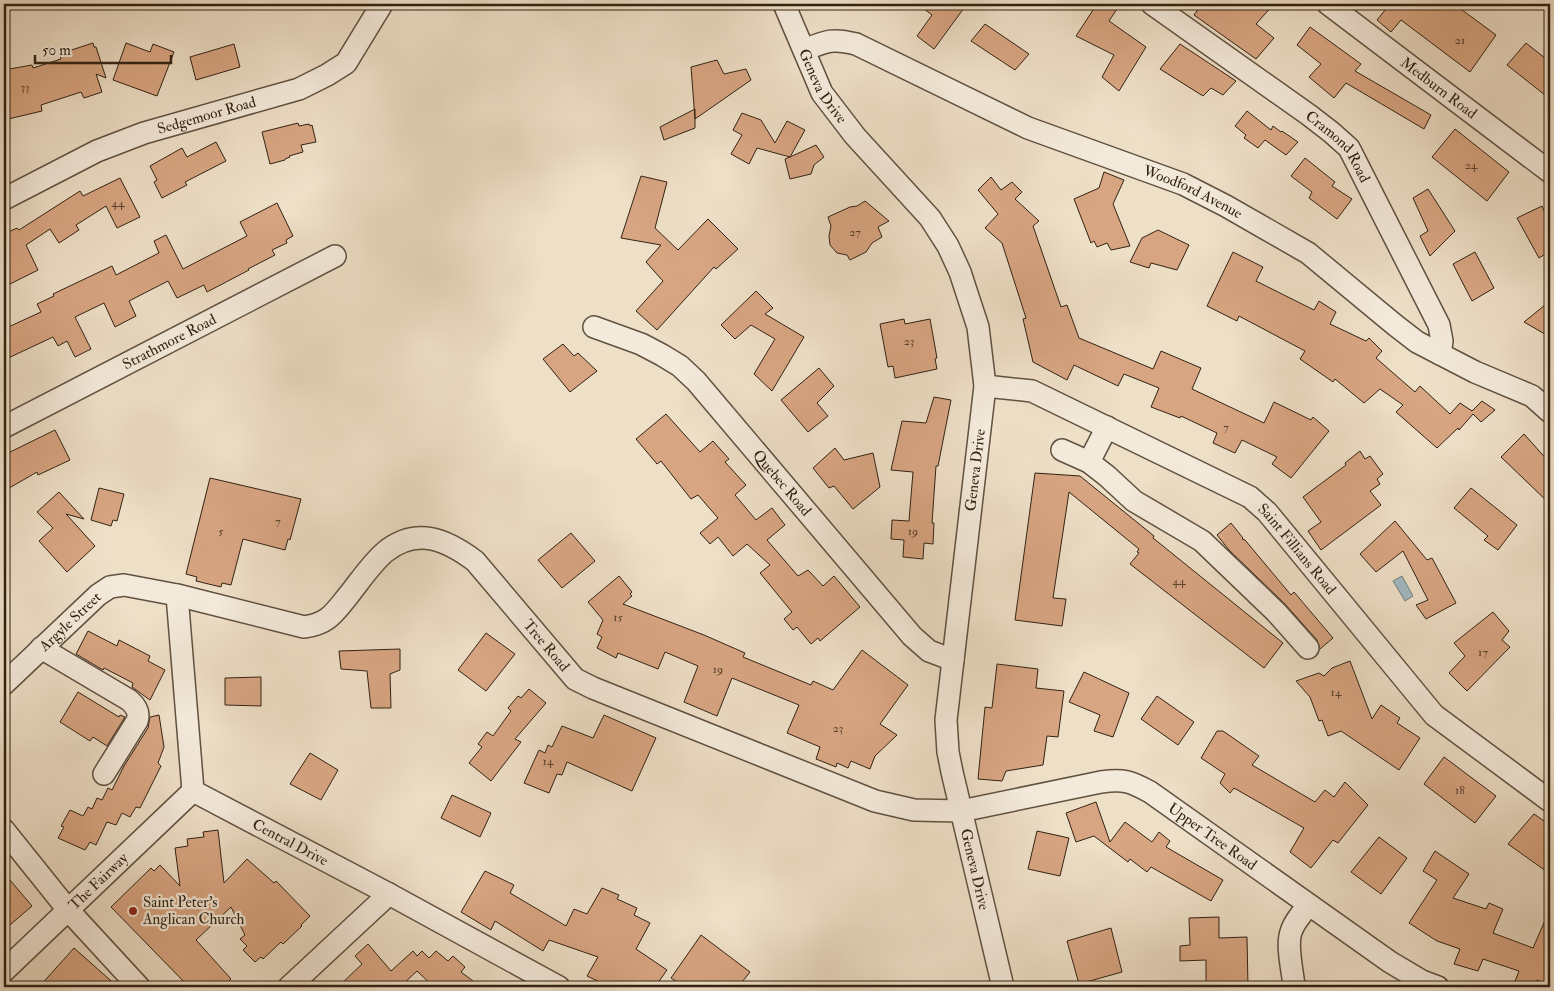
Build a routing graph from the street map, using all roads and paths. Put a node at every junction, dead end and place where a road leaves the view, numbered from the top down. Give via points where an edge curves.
1 (382, 4) edge
2 (784, 4) edge
3 (1152, 4) edge
4 (1328, 4) edge
5 (804, 50) junction
6 (1550, 172) edge
7 (4, 199) edge
8 (335, 256) dead end
9 (594, 327) dead end
10 (1440, 354) junction
11 (985, 386) junction
12 (1550, 412) edge
13 (4, 427) edge
14 (1107, 427) junction
15 (1062, 450) dead end
16 (1089, 462) junction
17 (177, 595) junction
18 (41, 648) junction
19 (1308, 648) dead end
20 (953, 660) junction
21 (4, 684) edge
22 (104, 774) dead end
23 (194, 791) junction
24 (1550, 801) edge
25 (961, 810) junction
26 (4, 830) edge
27 (389, 894) junction
28 (1309, 905) junction
29 (69, 911) junction
30 (4, 972) edge
31 (140, 987) edge
32 (289, 987) edge
33 (560, 987) edge
34 (1004, 987) edge
35 (1294, 987) edge
36 (1438, 987) edge

1 - 7 street, Sedgemoor Road via 346,63 328,75 298,88 144,133 97,151
2 - 5 street, Geneva Drive
3 - 10 street, Cramond Road via 1349,148 1439,325
4 - 6 street, Medburn Road
5 - 10 street, Woodford Avenue via 838,39 856,44 1028,128 1183,184 1308,253 1417,342
5 - 11 street, Geneva Drive via 829,104 930,218 948,246 978,327
8 - 13 street, Strathmore Road
9 - 20 street, Quebec Road via 641,344 680,366 912,636 929,651
10 - 12 street, Woodford Avenue via 1532,396
11 - 14 street, Saint Fillians Road via 1032,391
11 - 20 street, Geneva Drive
14 - 16 street
14 - 24 street, Saint Fillians Road via 1260,504 1434,715
15 - 16 street
16 - 19 street via 1134,501 1202,541 1276,612
17 - 18 street, Argyle Street via 124,584 110,588
17 - 23 street
17 - 25 street, Tree Road via 304,627 317,626 326,621 386,551 413,538 444,541 475,561 575,679 875,801 914,810
18 - 21 street, Argyle Street
18 - 22 street via 129,700 137,709 138,721
20 - 25 street, Geneva Drive via 946,736
23 - 27 street, Central Drive
23 - 29 street, The Fairway
25 - 28 street, Upper Tree Road via 1101,782 1132,782
25 - 34 street, Geneva Drive
26 - 29 street
27 - 32 street
27 - 33 street, Central Drive
28 - 35 street via 1297,919 1289,942
28 - 36 street, Upper Tree Road via 1390,962
29 - 30 street, The Fairway
29 - 31 street

